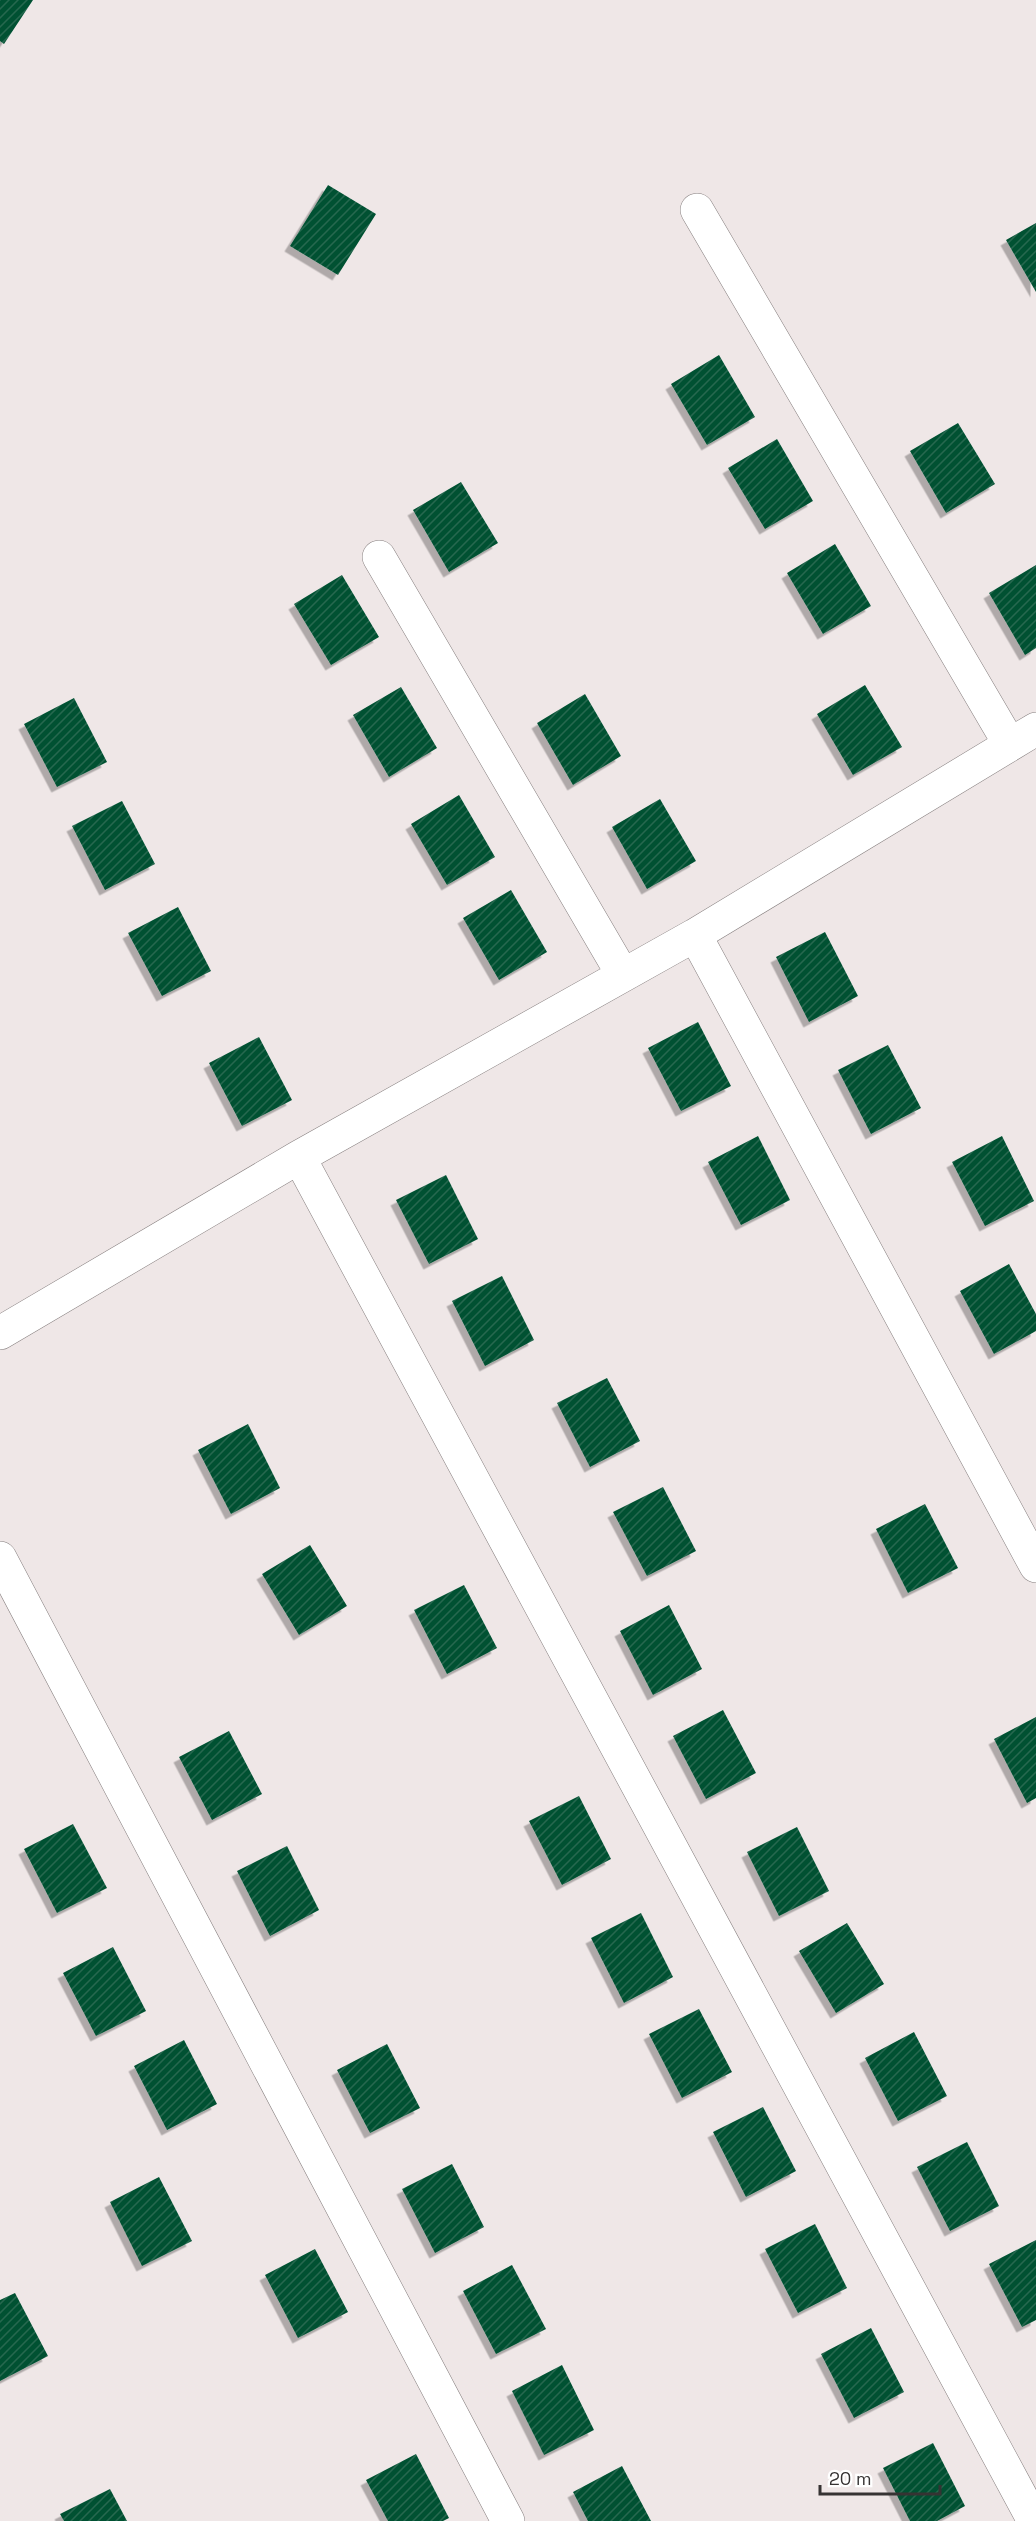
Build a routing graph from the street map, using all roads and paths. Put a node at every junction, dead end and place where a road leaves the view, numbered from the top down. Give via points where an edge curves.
1 (697, 210) dead end
2 (379, 557) dead end
3 (1023, 736) edge
4 (695, 935) junction
5 (623, 975) junction
6 (299, 1157) junction
7 (0, 1333) edge
8 (0, 1558) edge
9 (1036, 1566) edge
10 (508, 2521) edge
11 (1034, 2521) edge

1 - 3 street
2 - 5 street
3 - 4 street
4 - 5 street
4 - 9 street
5 - 6 street
6 - 7 street
6 - 11 street
8 - 10 street

